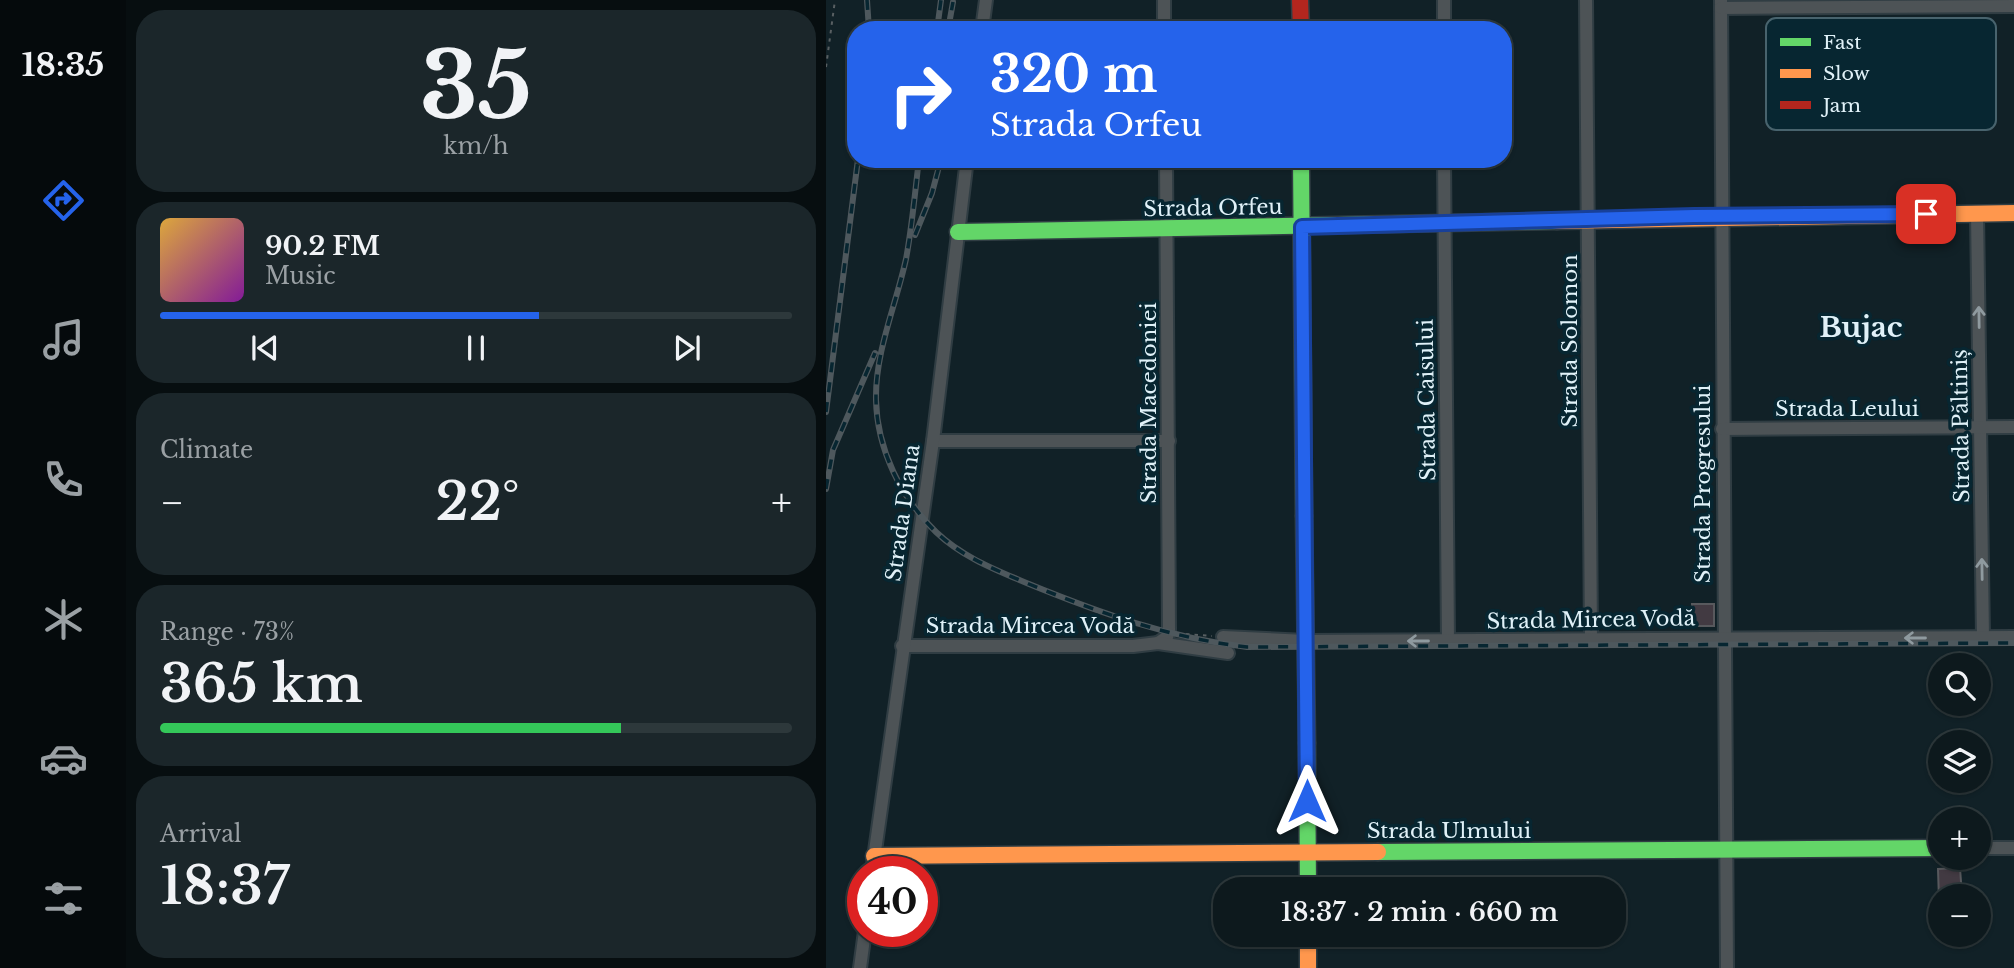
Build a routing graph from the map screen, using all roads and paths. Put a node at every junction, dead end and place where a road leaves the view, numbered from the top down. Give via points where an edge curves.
1 (835, 0) edge
2 (986, 0) edge
3 (1164, 0) edge
4 (1300, 0) edge
5 (1444, 0) edge
6 (1586, 0) edge
7 (1721, 4) edge
8 (2014, 6) edge
9 (983, 21) edge
10 (1164, 21) edge
11 (1301, 21) edge
12 (1444, 21) edge
13 (826, 67) edge
14 (966, 168) edge
15 (1166, 168) edge
16 (1301, 168) edge
17 (1444, 168) edge
18 (2014, 213) edge
19 (1978, 214) junction
20 (1721, 216) junction
21 (1588, 219) junction
22 (1444, 222) junction
23 (1302, 227) junction
24 (1166, 230) junction
25 (958, 232) junction
26 (1980, 428) junction
27 (2014, 428) edge
28 (1722, 429) junction
29 (933, 441) junction
30 (1169, 441) junction
31 (1169, 630) junction
32 (1223, 637) joint
33 (1983, 637) junction
34 (2014, 637) edge
35 (1723, 638) junction
36 (1591, 639) junction
37 (1306, 641) junction
38 (1448, 641) junction
39 (1158, 643) junction
40 (902, 646) junction
41 (1228, 653) dead end
42 (1928, 848) edge
43 (1991, 848) edge
44 (2014, 848) edge
45 (1726, 850) junction
46 (1307, 852) junction
47 (874, 856) edge
48 (938, 862) edge
49 (1308, 877) edge
50 (863, 947) edge
51 (1308, 947) edge
52 (860, 968) edge
53 (1308, 968) edge
54 (1727, 968) edge

1 - 13 path
2 - 9 street
3 - 10 street
4 - 11 street
5 - 12 street
6 - 21 street, Strada Solomon
7 - 8 street
7 - 20 street, Strada Progresului
14 - 25 street, Strada Diana
15 - 24 street, Strada Macedoniei
16 - 23 street
17 - 22 street, Strada Caisului
18 - 19 street, Strada Orfeu
19 - 20 street, Strada Orfeu
26 -> 19 street, Strada Păltiniș
20 - 21 street, Strada Orfeu
20 - 28 street, Strada Progresului
21 - 22 street, Strada Orfeu
21 - 36 street, Strada Solomon
22 - 23 street, Strada Orfeu
22 - 38 street, Strada Caisului
23 - 24 street, Strada Orfeu
23 - 37 street
24 - 25 street, Strada Orfeu
24 - 30 street, Strada Macedoniei
25 - 29 street, Strada Diana
26 - 27 street, Strada Leului
26 - 28 street, Strada Leului
33 -> 26 street, Strada Păltiniș
28 - 35 street, Strada Progresului
29 - 30 street
29 - 40 street, Strada Diana
30 - 31 street, Strada Macedoniei
31 - 32 path
31 - 39 street
32 - 37 street, Strada Mircea Vodă
33 - 34 street, Strada Mircea Vodă
33 -> 35 street, Strada Mircea Vodă
35 - 36 street, Strada Mircea Vodă
35 - 45 street, Strada Progresului
36 - 38 street, Strada Mircea Vodă
38 -> 37 street, Strada Mircea Vodă
37 - 46 street
39 - 40 street, Strada Mircea Vodă
39 - 41 street, Strada Mircea Vodă
40 - 47 street, Strada Diana
42 - 45 street, Strada Ulmului
43 - 44 street
45 - 46 street, Strada Ulmului
45 - 54 street, Strada Progresului
46 - 48 street, Strada Ulmului
46 - 49 street
50 - 52 street
51 - 53 street

